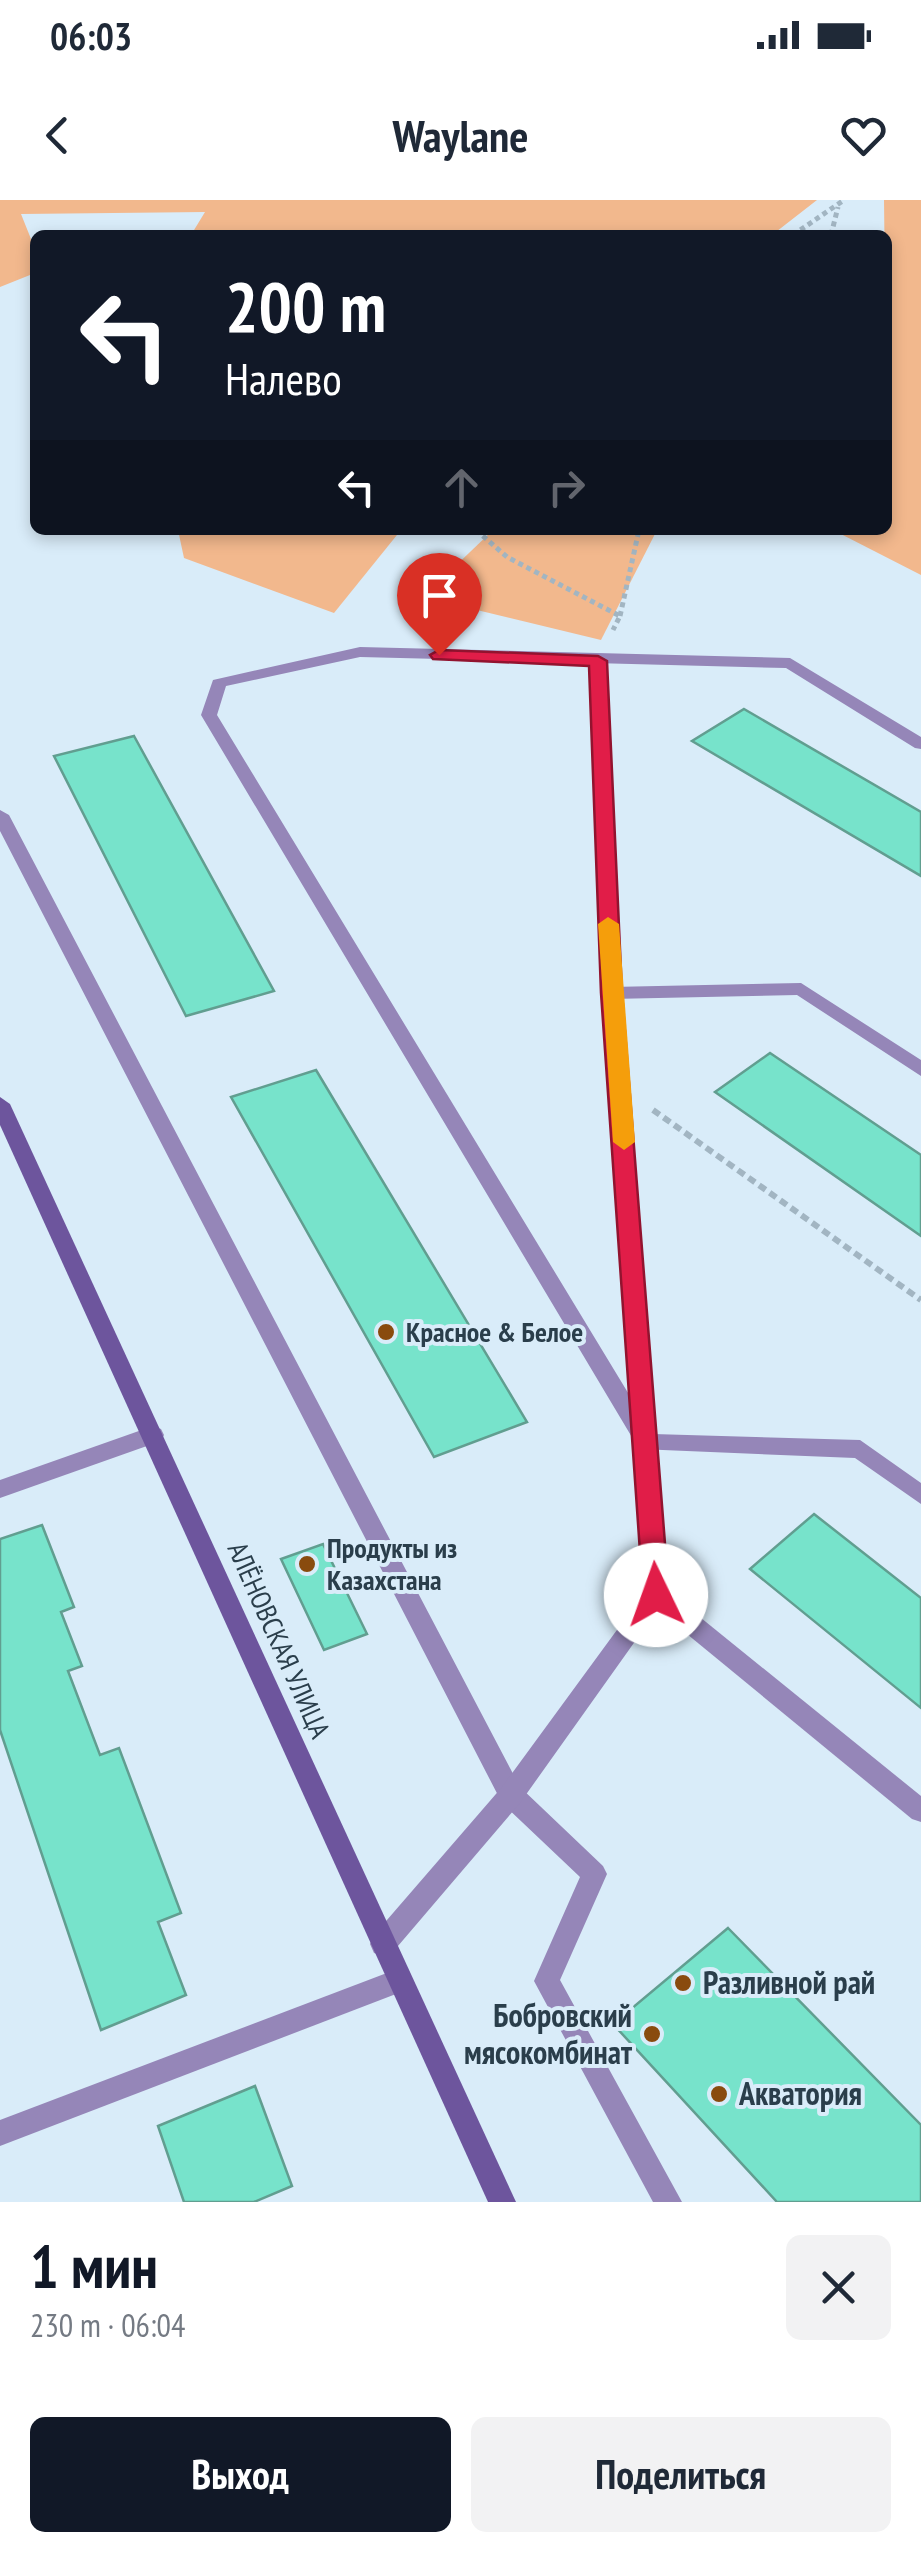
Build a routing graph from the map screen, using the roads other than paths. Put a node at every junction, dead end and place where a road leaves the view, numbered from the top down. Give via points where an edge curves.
1 (598, 661) junction
2 (921, 744) edge
3 (0, 815) edge
4 (611, 993) junction
5 (921, 1070) edge
6 (0, 1104) edge
7 (153, 1435) junction
8 (647, 1444) junction
9 (0, 1489) edge
10 (921, 1495) edge
11 (656, 1595) junction
12 (511, 1795) junction
13 (921, 1811) edge
14 (383, 1944) junction
15 (400, 1980) junction
16 (0, 2133) edge
17 (502, 2202) edge
18 (668, 2202) edge

1 - 2 street via 790,663
1 - 4 street
1 - 8 street via 360,652 218,683 209,715
3 - 12 street
4 - 5 street via 800,989
4 - 8 street
6 - 7 street, АЛЁНОВСКАЯ УЛИЦА
7 - 9 street
7 - 14 street, АЛЁНОВСКАЯ УЛИЦА
8 - 10 street via 860,1448
8 - 11 street
11 - 12 street
11 - 13 street
12 - 14 street
12 - 18 street via 594,1874 547,1981
14 - 15 street, АЛЁНОВСКАЯ УЛИЦА
15 - 16 street
15 - 17 street, АЛЁНОВСКАЯ УЛИЦА

